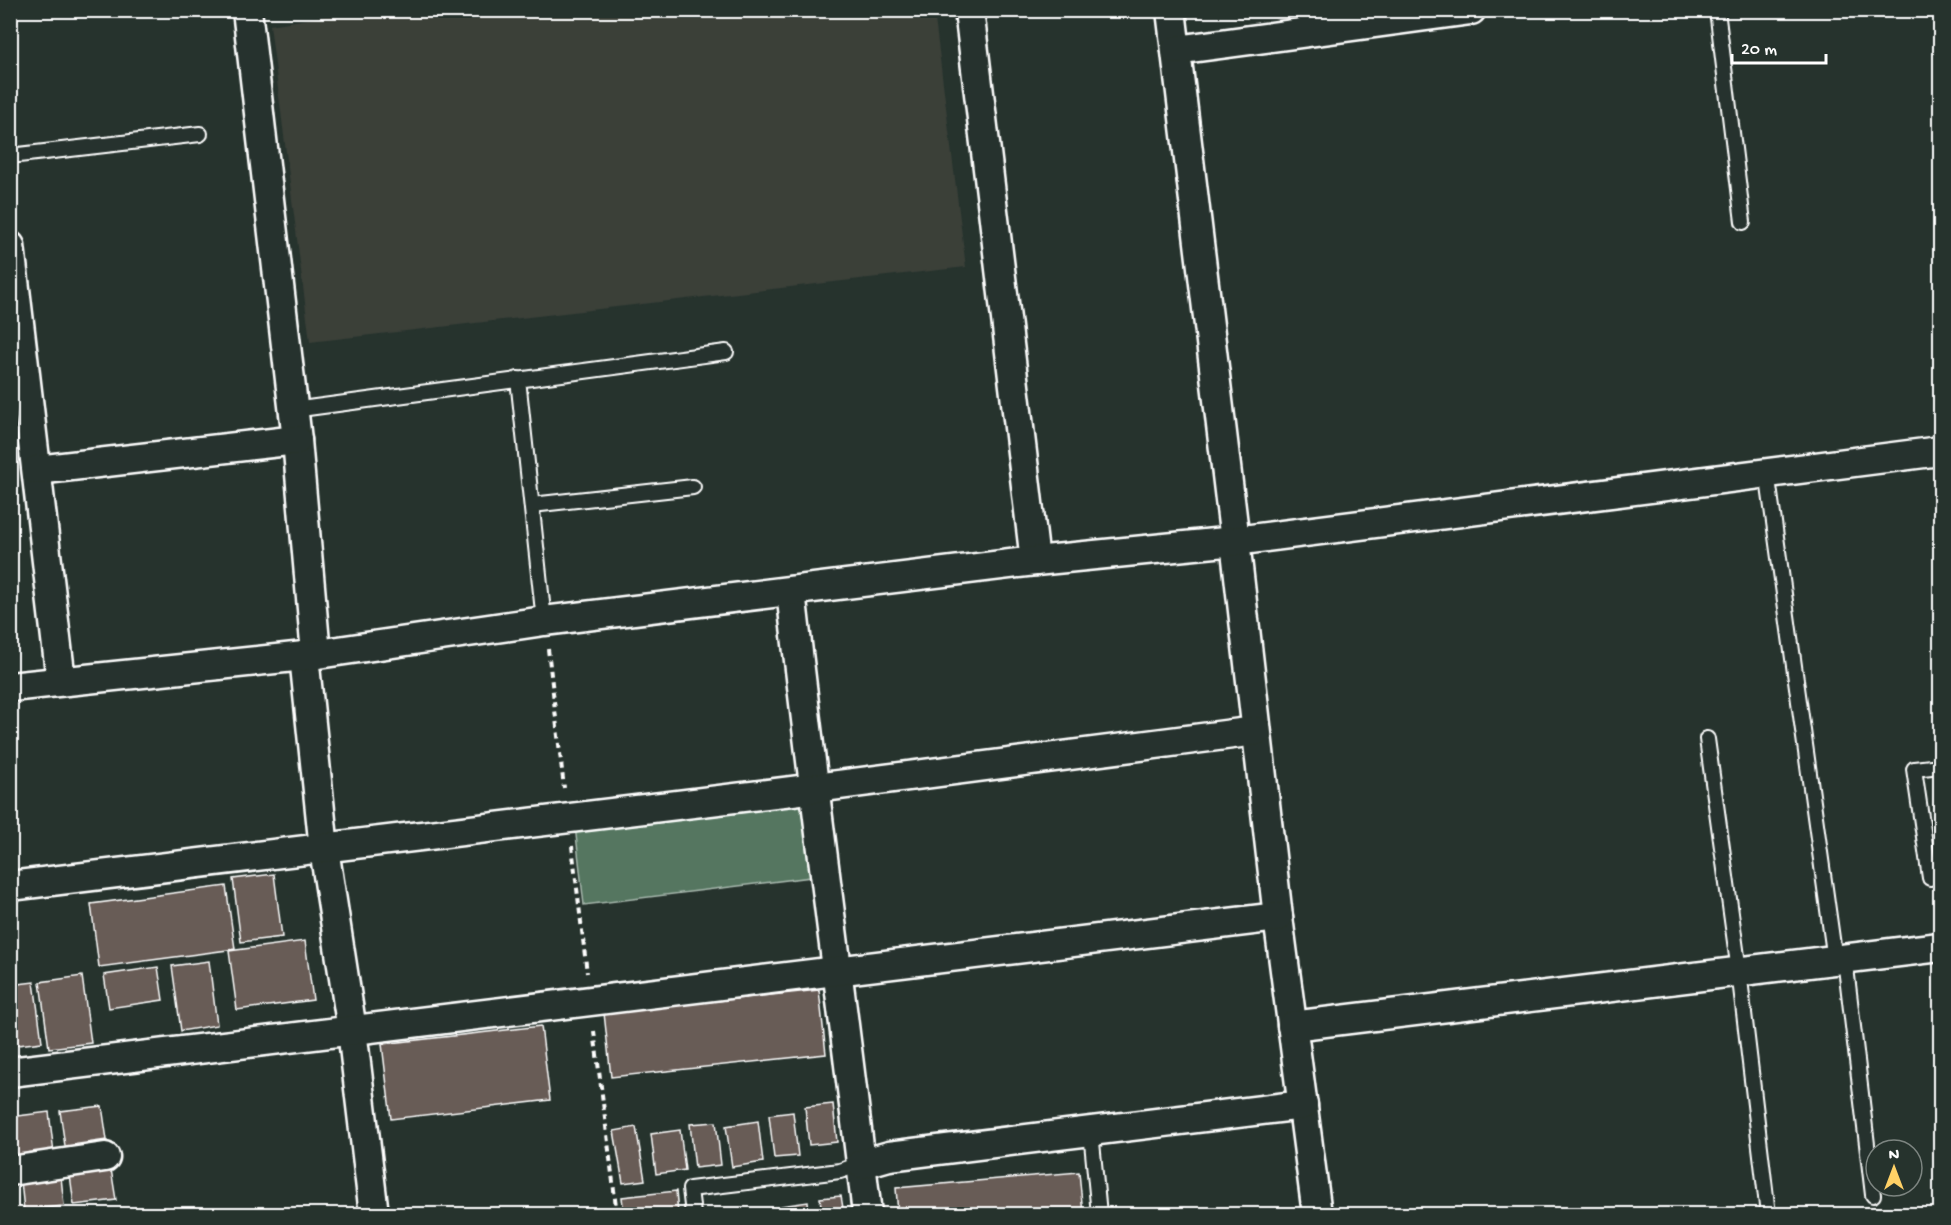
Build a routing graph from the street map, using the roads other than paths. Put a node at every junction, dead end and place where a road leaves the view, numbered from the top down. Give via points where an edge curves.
1 (247, 10) edge
2 (969, 10) edge
3 (1170, 10) edge
4 (1471, 10) edge
5 (1717, 10) edge
6 (1176, 50) junction
7 (201, 134) dead end
8 (10, 156) edge
9 (1743, 222) dead end
10 (10, 246) edge
11 (726, 352) dead end
12 (518, 379) junction
13 (294, 410) junction
14 (297, 440) junction
15 (1941, 451) edge
16 (37, 470) junction
17 (1767, 472) junction
18 (693, 487) dead end
19 (532, 505) junction
20 (1235, 541) junction
21 (1035, 561) junction
22 (791, 591) junction
23 (544, 621) junction
24 (310, 655) junction
25 (61, 681) junction
26 (10, 687) edge
27 (1257, 731) junction
28 (1707, 739) dead end
29 (1941, 766) edge
30 (813, 789) junction
31 (324, 849) junction
32 (1941, 876) edge
33 (10, 886) edge
34 (1278, 917) junction
35 (1941, 947) edge
36 (1840, 959) junction
37 (1739, 971) junction
38 (838, 972) junction
39 (1292, 1026) junction
40 (352, 1030) junction
41 (10, 1072) edge
42 (1303, 1105) junction
43 (1091, 1132) junction
44 (1866, 1138) edge
45 (105, 1157) dead end
46 (861, 1164) junction
47 (10, 1171) edge
48 (374, 1215) edge
49 (693, 1215) edge
50 (867, 1215) edge
51 (1099, 1215) edge
52 (1317, 1215) edge
53 (1768, 1215) edge

1 - 13 street
2 - 21 street
3 - 6 street
4 - 6 street
5 - 9 lane
6 - 20 street
7 - 8 lane
10 - 16 street
11 - 12 lane
12 - 13 lane
12 - 19 lane
13 - 14 street
14 - 16 street
14 - 24 street
15 - 17 street
16 - 25 street
17 - 20 street
17 - 36 lane
18 - 19 lane
19 - 23 lane
20 - 21 street
20 - 27 street
21 - 22 street
22 - 23 street
22 - 30 street
23 - 24 street
24 - 25 street
24 - 31 street
25 - 26 street
27 - 30 street
27 - 34 street
28 - 37 lane
29 - 32 lane via 1914,769 1930,878
30 - 31 street
30 - 38 street
31 - 33 street
31 - 40 street
34 - 38 street
34 - 39 street
35 - 36 street
36 - 37 street
36 - 44 lane
37 - 39 street
37 - 53 lane
38 - 40 street
38 - 46 street
39 - 42 street
40 - 41 street
40 - 48 street
42 - 43 street
42 - 52 street
43 - 46 street via 889,1156
43 - 51 lane
45 - 47 street
46 - 49 lane via 840,1171 690,1189
46 - 50 street

